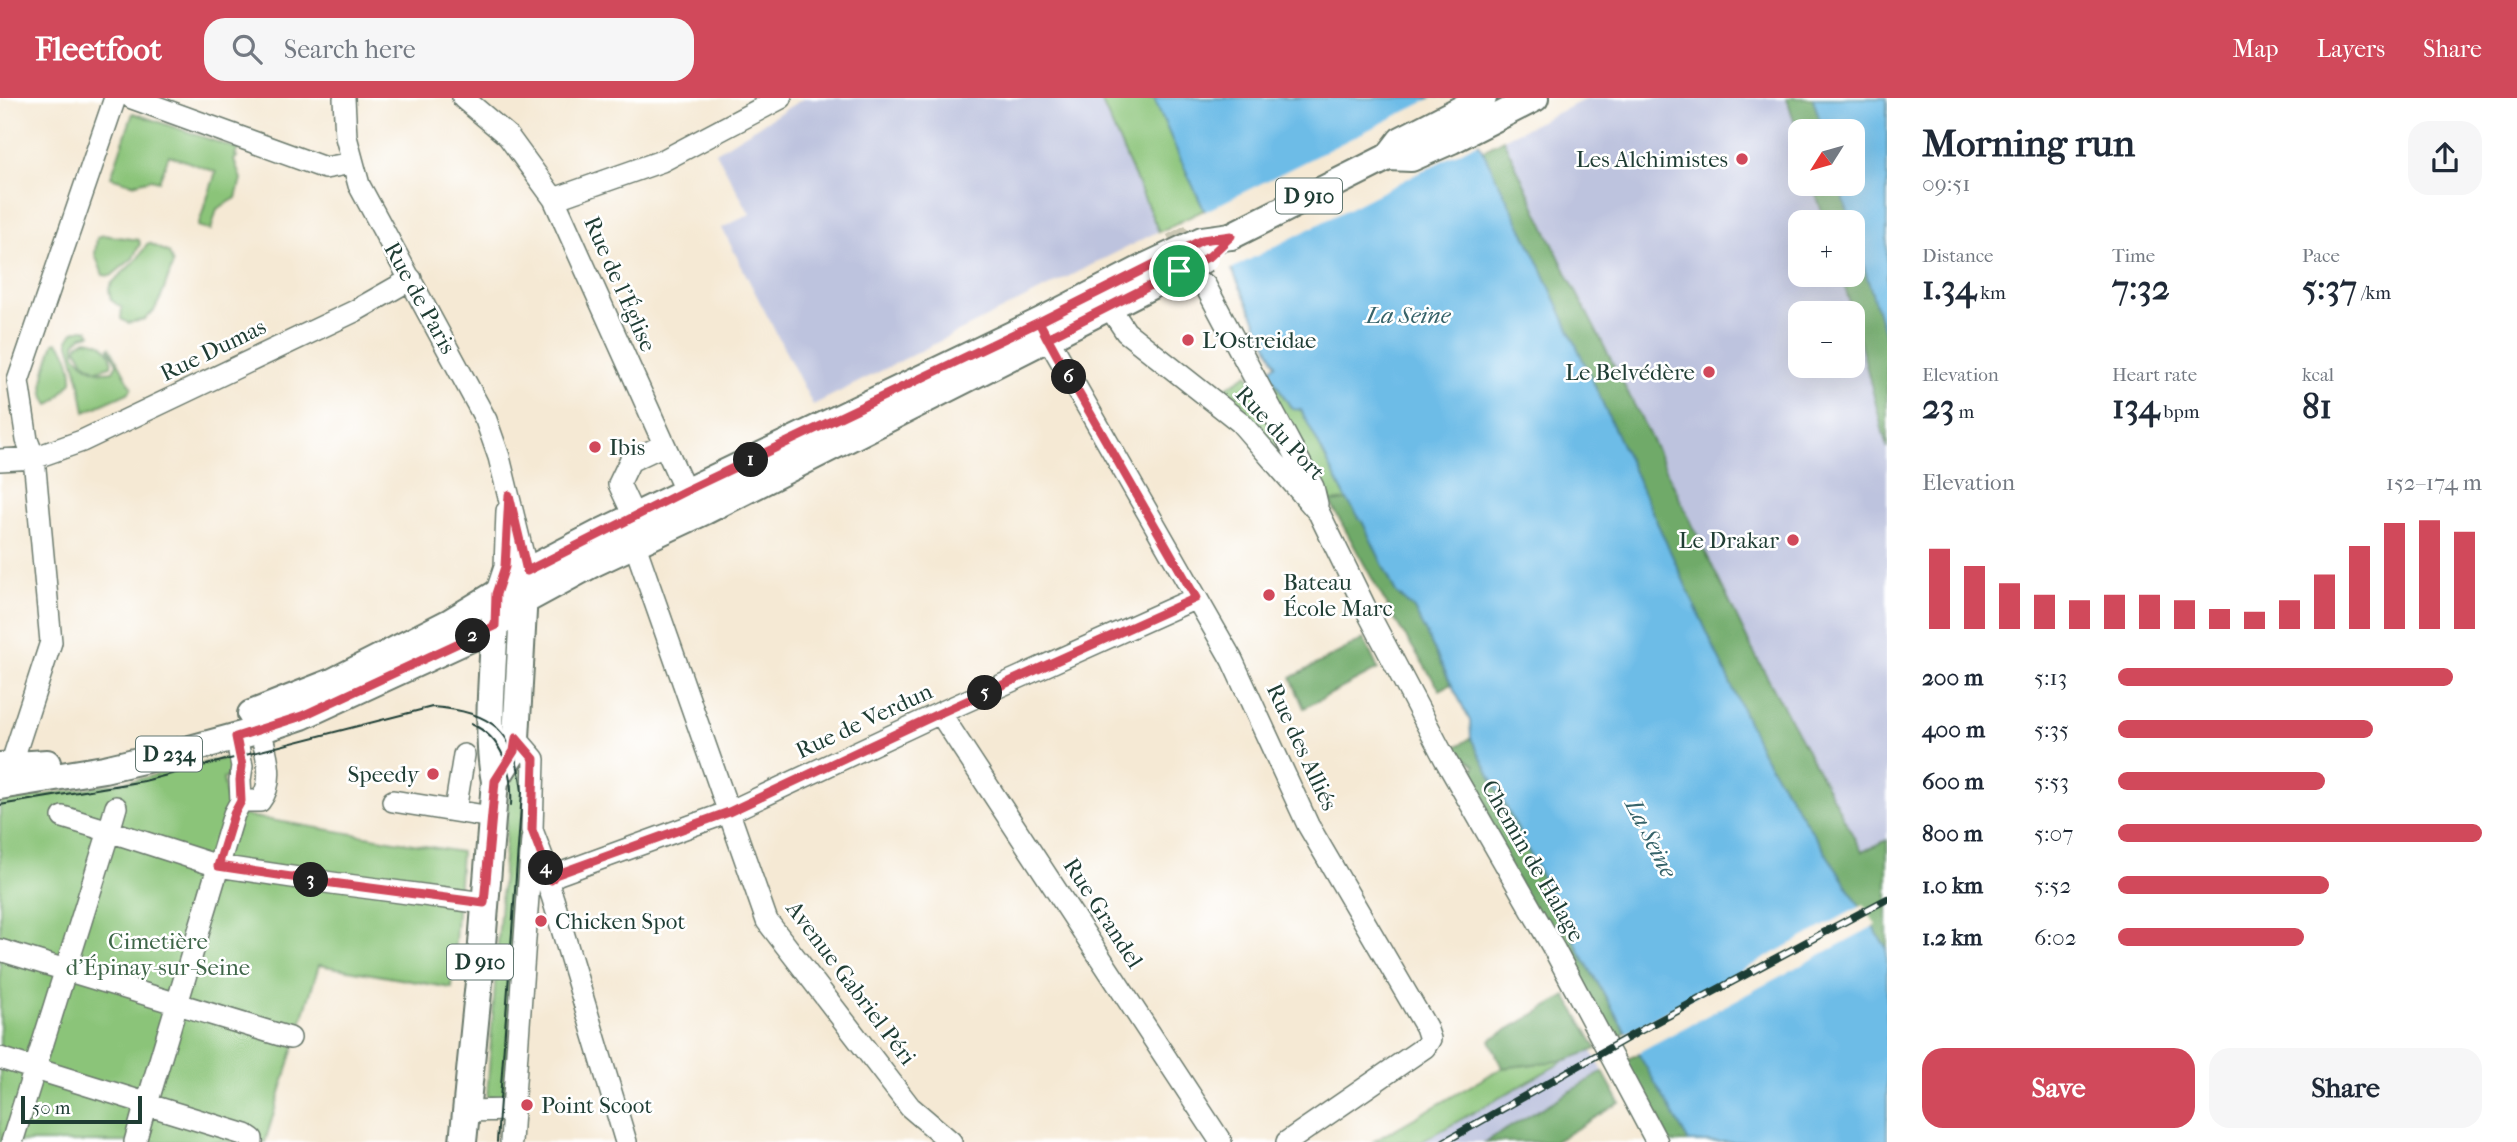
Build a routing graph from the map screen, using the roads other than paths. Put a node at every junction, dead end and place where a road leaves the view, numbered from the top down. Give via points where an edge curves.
1 (115, 98) edge
2 (132, 98) edge
3 (344, 98) edge
4 (463, 98) edge
5 (780, 98) edge
6 (1535, 98) edge
7 (1482, 107) edge
8 (352, 163) junction
9 (554, 200) junction
10 (411, 279) junction
11 (1205, 285) dead end
12 (1104, 299) junction
13 (1043, 330) junction
14 (664, 445) junction
15 (34, 458) junction
16 (0, 460) edge
17 (509, 495) junction
18 (691, 503) junction
19 (1319, 513) junction
20 (631, 527) junction
21 (527, 571) junction
22 (496, 594) junction
23 (1196, 598) junction
24 (522, 602) junction
25 (1364, 607) joint
26 (495, 626) junction
27 (940, 713) junction
28 (248, 734) junction
29 (516, 738) junction
30 (464, 755) dead end
31 (4, 772) edge
32 (495, 781) junction
33 (393, 801) dead end
34 (116, 807) dead end
35 (455, 811) junction
36 (729, 812) junction
37 (63, 817) dead end
38 (491, 817) junction
39 (532, 830) junction
40 (109, 831) junction
41 (218, 866) junction
42 (551, 880) junction
43 (484, 903) junction
44 (0, 950) edge
45 (67, 970) junction
46 (177, 1004) junction
47 (290, 1038) dead end
48 (0, 1058) edge
49 (36, 1069) junction
50 (146, 1103) junction
51 (513, 1110) junction
52 (465, 1111) junction
53 (12, 1142) edge
54 (135, 1142) edge
55 (252, 1142) edge
56 (463, 1142) edge
57 (510, 1142) edge
58 (626, 1142) edge
59 (951, 1142) edge
60 (1220, 1142) edge
61 (1287, 1142) edge
62 (1657, 1142) edge

1 - 15 street via 18,381
2 - 8 street via 325,168
3 - 8 street, Rue de Paris
4 - 9 street, Rue de l'Église via 508,136
5 - 9 street via 663,161
6 - 7 main road, D 910
7 - 12 main road, D 910, bridge via 1411,158 1388,157 1231,236 1202,240 1152,275
8 - 10 street, Rue de Paris via 371,210
9 - 14 street, Rue de l'Église
10 - 15 street, Rue Dumas via 110,428
10 - 17 street, Rue de Paris via 486,420
11 - 19 street via 1313,487
12 - 13 main road, D 910
12 - 19 street, Rue du Port via 1126,332 1240,422
13 - 18 main road, D 910
13 - 23 street, Rue des Alliés
14 - 18 street, Rue de l'Église
14 - 20 street, Avenue Gabriel Péri via 629,461 619,484
15 - 16 street, Rue Dumas
15 - 31 street via 51,642
17 - 21 street, Rue de Paris
17 - 22 street, Rue de Paris via 505,567
18 - 20 main road, D 910
19 - 25 street, Rue du Port
20 - 21 main road, D 910
20 - 24 main road, D 910 via 592,564
20 - 36 street, Avenue Gabriel Péri
21 - 22 main road, D 910
21 - 24 main road, D 910
22 - 26 main road, D 910
22 - 31 main road, D 234 via 424,636 279,705 196,733
23 - 27 street, Rue de Verdun
23 - 61 street, Rue des Alliés via 1232,660 1308,825 1430,1040
24 - 26 main road, D 910
24 - 29 main road, D 910
25 - 62 street, Chemin de Halage
26 - 28 main road, D 234 via 302,716
26 - 32 main road, D 910 via 491,738
27 - 36 street, Rue de Verdun
27 - 60 street, Rue Grandel
28 - 31 main road, D 234 via 104,769
28 - 41 street via 241,801
29 - 32 main road, D 910 via 514,751
29 - 39 street via 534,759
30 - 35 street
32 - 38 main road, D 910
33 - 35 street
34 - 40 street
35 - 38 street
36 - 42 street, Rue de Verdun
36 - 59 street, Avenue Gabriel Péri via 767,921 911,1107
37 - 40 street
38 - 43 main road, D 910
39 - 42 street
39 - 51 street
40 - 41 street
40 - 45 street
41 - 43 street
41 - 46 street
42 - 58 street via 549,887
43 - 52 main road, D 910
44 - 45 street
45 - 46 street
45 - 49 street
46 - 47 street
46 - 50 street
48 - 49 street
49 - 50 street
49 - 53 street
50 - 54 street
50 - 55 street via 246,1135
51 - 52 street
51 - 57 street
52 - 56 main road, D 910

